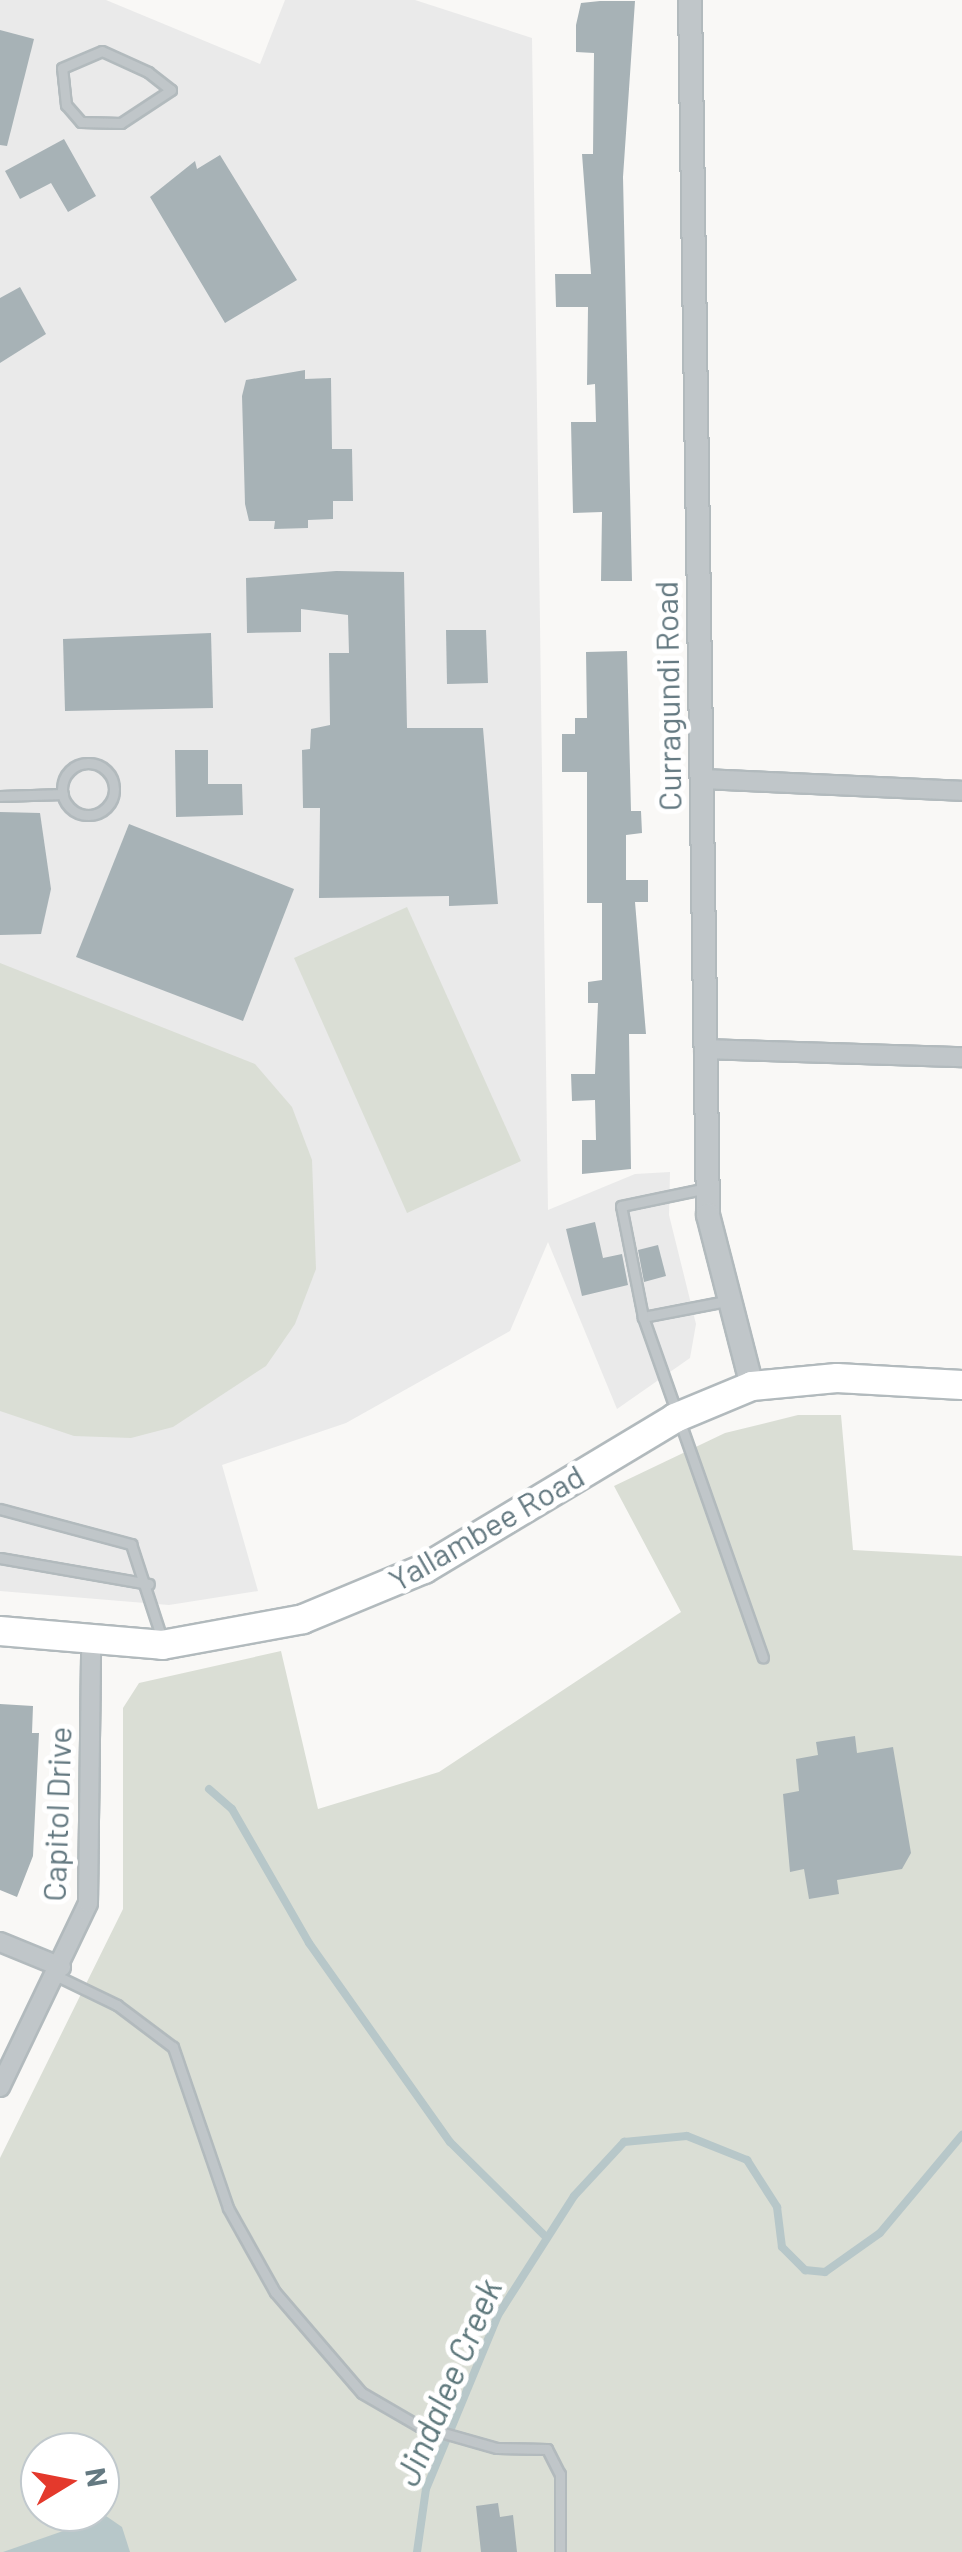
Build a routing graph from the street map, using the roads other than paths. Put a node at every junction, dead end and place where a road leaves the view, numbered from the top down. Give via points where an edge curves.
1 (690, 0) edge
2 (157, 100) joint
3 (701, 778) junction
4 (962, 791) edge
5 (62, 794) junction
6 (0, 796) edge
7 (704, 1049) junction
8 (962, 1057) edge
9 (707, 1188) junction
10 (729, 1300) junction
11 (643, 1317) junction
12 (962, 1385) edge
13 (752, 1386) junction
14 (674, 1418) junction
15 (0, 1510) edge
16 (0, 1558) edge
17 (150, 1584) junction
18 (0, 1631) edge
19 (91, 1644) junction
20 (162, 1645) junction
21 (763, 1658) dead end
22 (0, 1942) edge
23 (59, 1971) junction
24 (0, 2087) edge
25 (560, 2552) edge

1 - 3 street, Curragundi Road
2 - 2 lane via 121,123 81,122 66,105 62,68 102,51 171,90
3 - 4 street
3 - 7 street, Curragundi Road
5 - 5 lane via 71,770 87,763 114,783 108,807 94,815 78,813
5 - 6 lane
7 - 8 street
7 - 9 street, Curragundi Road
9 - 10 street, Curragundi Road
9 - 11 lane via 620,1206
10 - 11 lane
10 - 13 street, Curragundi Road
11 - 14 lane
12 - 13 main road, Yallambee Road via 837,1378
13 - 14 main road, Yallambee Road
14 - 20 main road, Yallambee Road via 360,1598 252,1631
14 - 21 lane
15 - 17 lane via 116,1536 132,1544
16 - 17 lane
17 - 20 lane
18 - 19 main road, Yallambee Road
19 - 20 main road, Yallambee Road
19 - 23 street, Capitol Drive via 88,1903
22 - 23 street
23 - 24 street, Capitol Drive
23 - 25 lane via 172,2048 214,2178 275,2292 362,2393 430,2430 546,2449 560,2474

